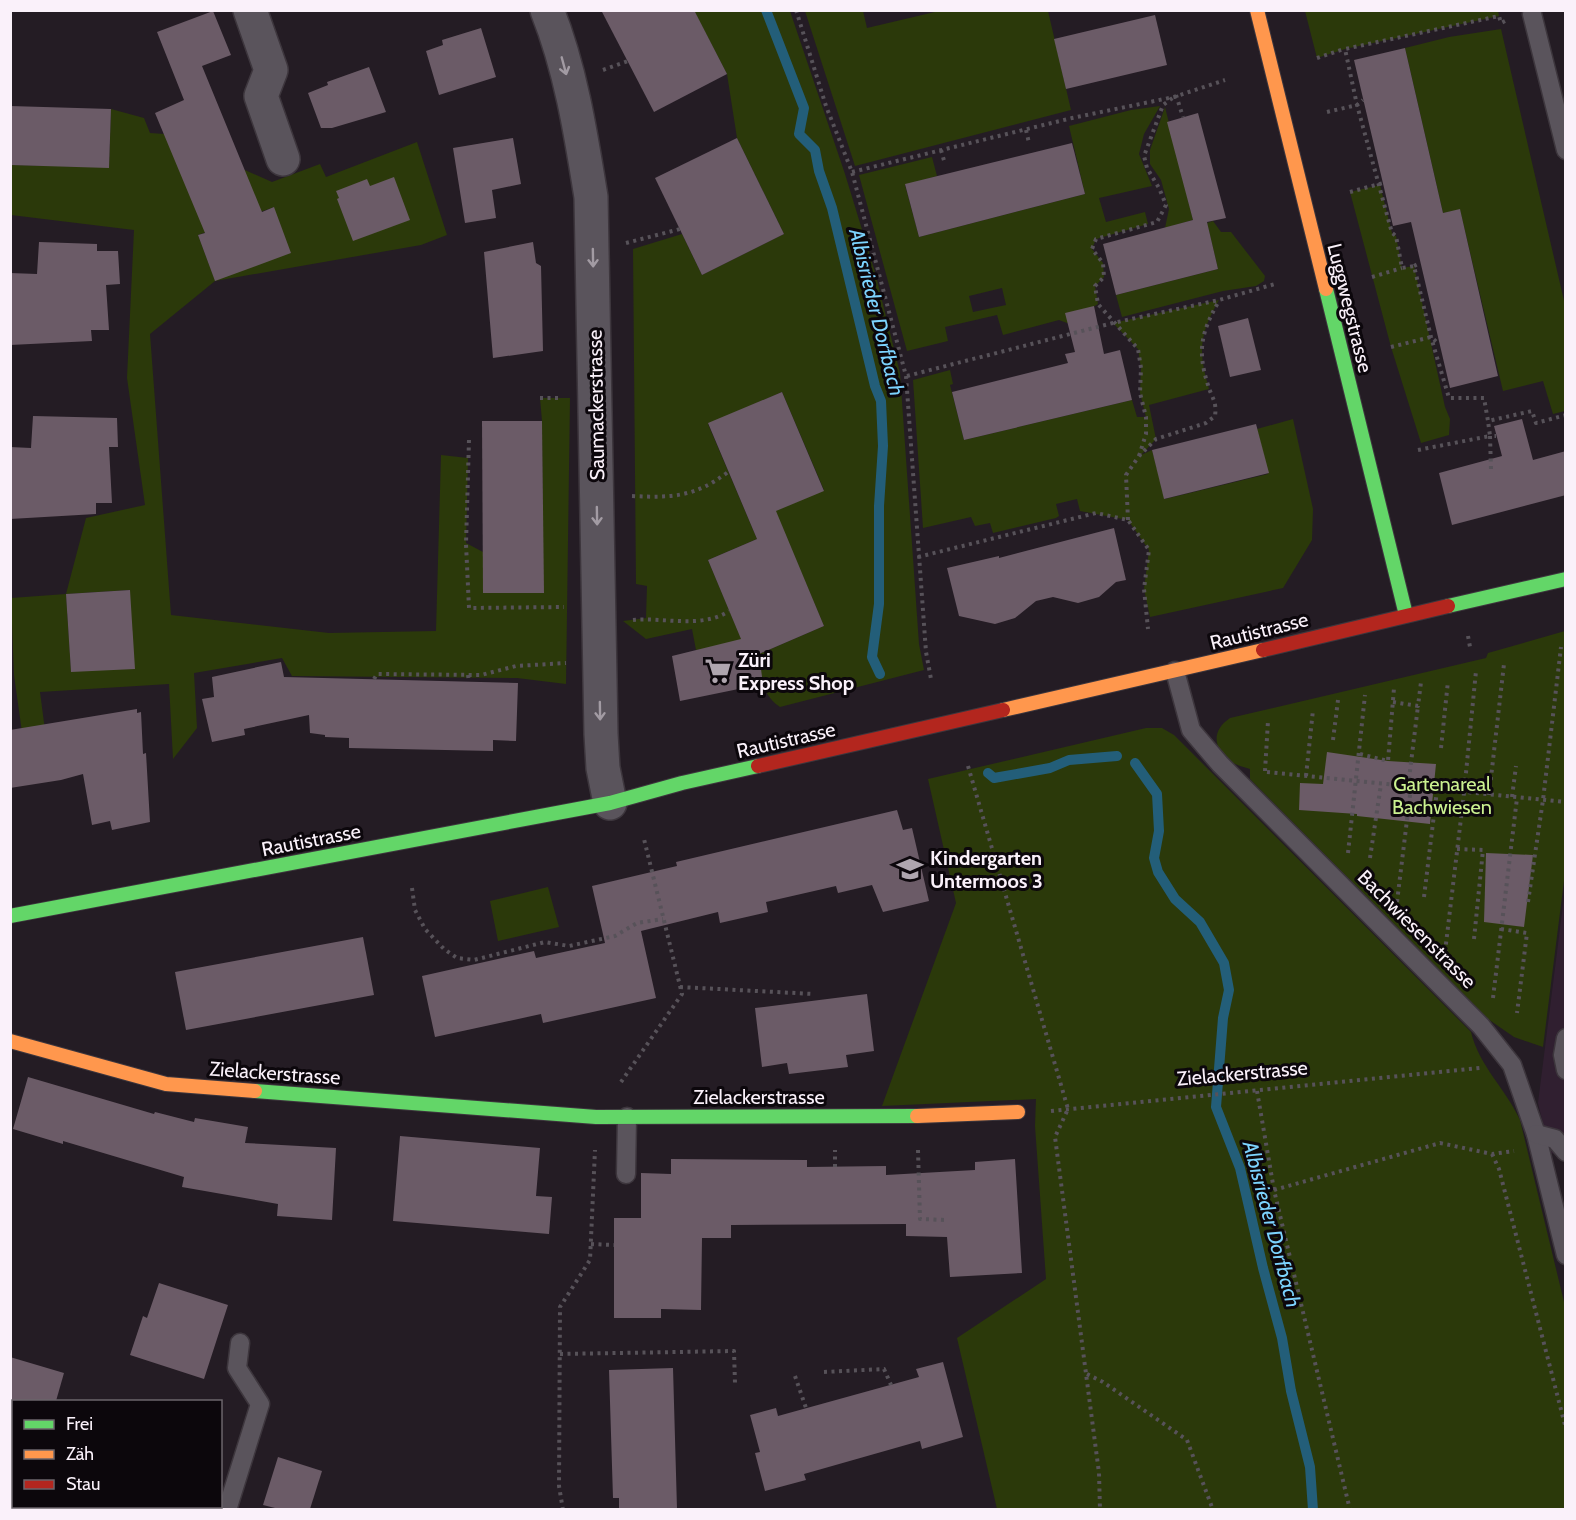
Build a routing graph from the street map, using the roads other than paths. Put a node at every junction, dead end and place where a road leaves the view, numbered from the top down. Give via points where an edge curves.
1 (250, 10) edge
2 (547, 10) edge
3 (1257, 10) edge
4 (1532, 14) road end
5 (1566, 150) edge
6 (283, 159) dead end
7 (1566, 579) edge
8 (1406, 615) junction
9 (1175, 671) junction
10 (610, 803) junction
11 (10, 916) edge
12 (1566, 1038) edge
13 (10, 1041) edge
14 (1566, 1070) edge
15 (1018, 1112) road end
16 (627, 1117) junction
17 (1536, 1134) junction
18 (1566, 1152) edge
19 (626, 1174) dead end
20 (1566, 1255) edge
21 (240, 1343) dead end
22 (227, 1509) edge

1 - 6 street via 271,70 261,96
2 -> 10 street, Saumackerstrasse via 576,110 591,198 601,734
3 - 8 street, Luggwegstrasse
4 - 5 lane
7 - 8 street, Rautistrasse
8 - 9 street, Rautistrasse
9 - 10 street, Rautistrasse via 682,783
9 - 17 lane, Bachwiesenstrasse via 1191,730 1226,771 1481,1026 1512,1065
10 - 11 street, Rautistrasse
12 - 14 lane
13 - 16 street, Zielackerstrasse via 166,1084
15 - 16 street, Zielackerstrasse
16 - 19 lane
17 - 18 lane via 1555,1139
17 - 20 lane, Bachwiesenstrasse
21 - 22 lane via 237,1368 260,1404

